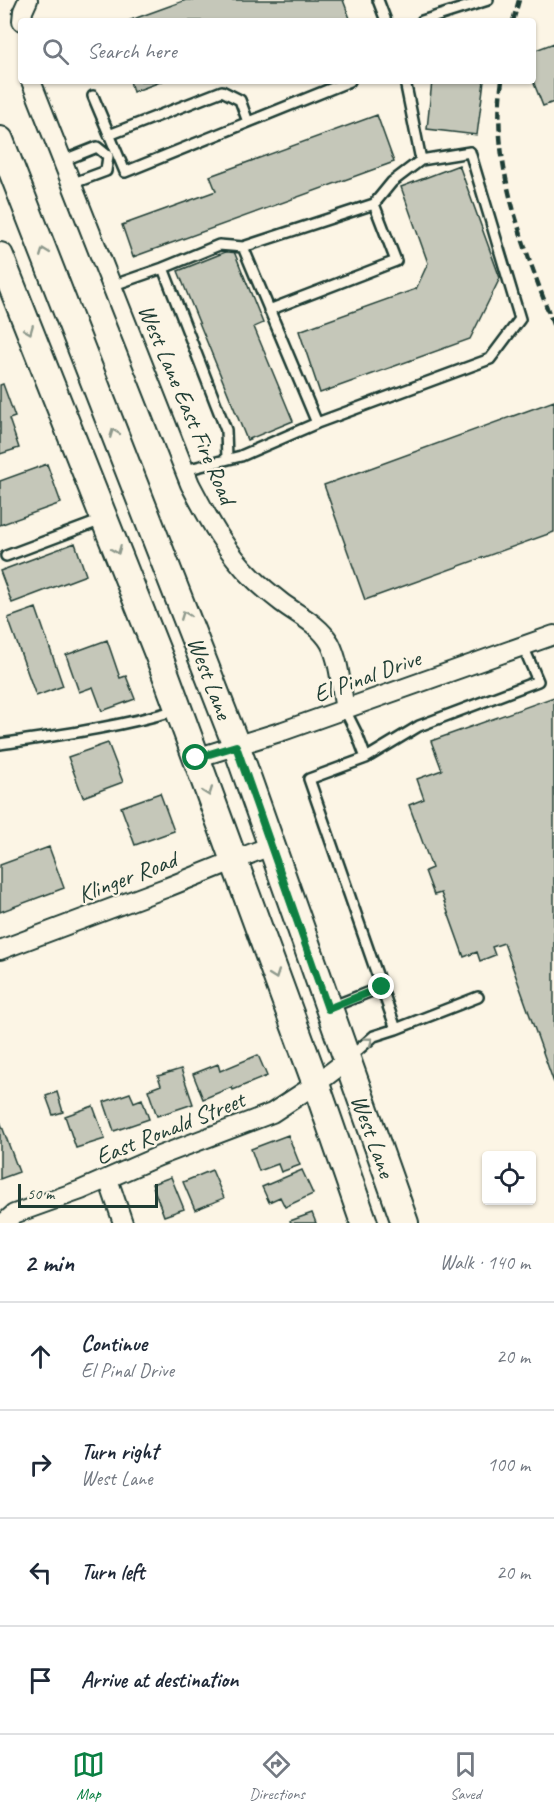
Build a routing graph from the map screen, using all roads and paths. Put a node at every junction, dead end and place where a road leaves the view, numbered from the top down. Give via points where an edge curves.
1 (28, 0) edge
2 (378, 0) edge
3 (488, 0) edge
4 (22, 18) edge
5 (385, 18) edge
6 (431, 18) edge
7 (32, 84) edge
8 (343, 84) edge
9 (406, 84) edge
10 (93, 96) dead end
11 (248, 122) junction
12 (109, 135) junction
13 (0, 140) edge
14 (112, 154) junction
15 (421, 160) junction
16 (62, 161) junction
17 (71, 184) junction
18 (374, 204) junction
19 (243, 247) junction
20 (0, 256) edge
21 (163, 268) junction
22 (111, 286) junction
23 (269, 310) junction
24 (317, 423) junction
25 (227, 459) junction
26 (185, 470) junction
27 (105, 520) junction
28 (6, 556) dead end
29 (554, 635) edge
30 (523, 646) junction
31 (178, 710) junction
32 (345, 710) junction
33 (0, 744) edge
34 (236, 746) junction
35 (196, 758) junction
36 (366, 758) junction
37 (270, 846) junction
38 (233, 861) junction
39 (0, 950) edge
40 (382, 987) junction
41 (478, 998) dead end
42 (328, 1009) junction
43 (396, 1029) junction
44 (346, 1061) junction
45 (316, 1084) junction
46 (108, 1179) junction
47 (4, 1223) edge
48 (123, 1223) edge
49 (364, 1223) edge
50 (405, 1223) edge

1 - 4 street
2 - 5 lane
3 - 6 lane
7 - 16 street, West Lane East Fire Road
8 - 11 lane
9 - 15 lane
10 - 12 lane
11 - 12 lane via 240,99 222,91
11 - 14 lane via 124,172
12 - 14 lane
34 -> 13 main road, West Lane
14 - 16 lane via 97,147
14 - 17 lane via 106,171
15 - 18 lane via 392,182
15 - 24 lane via 470,152 520,319 490,359
16 - 17 street, West Lane East Fire Road
17 - 22 street, West Lane East Fire Road
18 - 19 lane
18 - 23 lane via 396,261
19 - 21 lane via 219,245
19 - 23 lane
20 -> 27 main road, West Lane
21 - 22 lane
21 - 25 lane via 226,429
22 - 26 street, West Lane East Fire Road
23 - 24 lane
24 - 25 lane
25 - 26 lane
26 - 32 street, West Lane East Fire Road via 216,533 234,558 280,602 318,627 329,642
27 - 28 lane
27 -> 31 main road, West Lane
29 - 30 street, El Pinal Drive
30 - 32 street, El Pinal Drive
30 - 36 lane via 538,681 419,726
31 - 33 lane via 90,731
31 - 35 main road, West Lane
32 - 34 street, El Pinal Drive
32 - 36 lane
34 - 35 street, El Pinal Drive
34 - 37 main road, West Lane
35 -> 38 main road, West Lane
36 - 40 lane via 309,779
37 - 38 street, Klinger Road
37 - 42 main road, West Lane
38 - 39 street, Klinger Road
38 -> 45 main road, West Lane
40 - 42 lane
40 - 43 lane
41 - 43 lane
42 - 44 main road, West Lane
44 -> 43 lane via 374,1036
44 - 45 street, East Ronald Street
44 - 50 main road, West Lane
45 - 46 street, East Ronald Street via 272,1113
45 - 49 main road, West Lane
46 - 47 street, East Ronald Street via 14,1214
46 - 48 street

